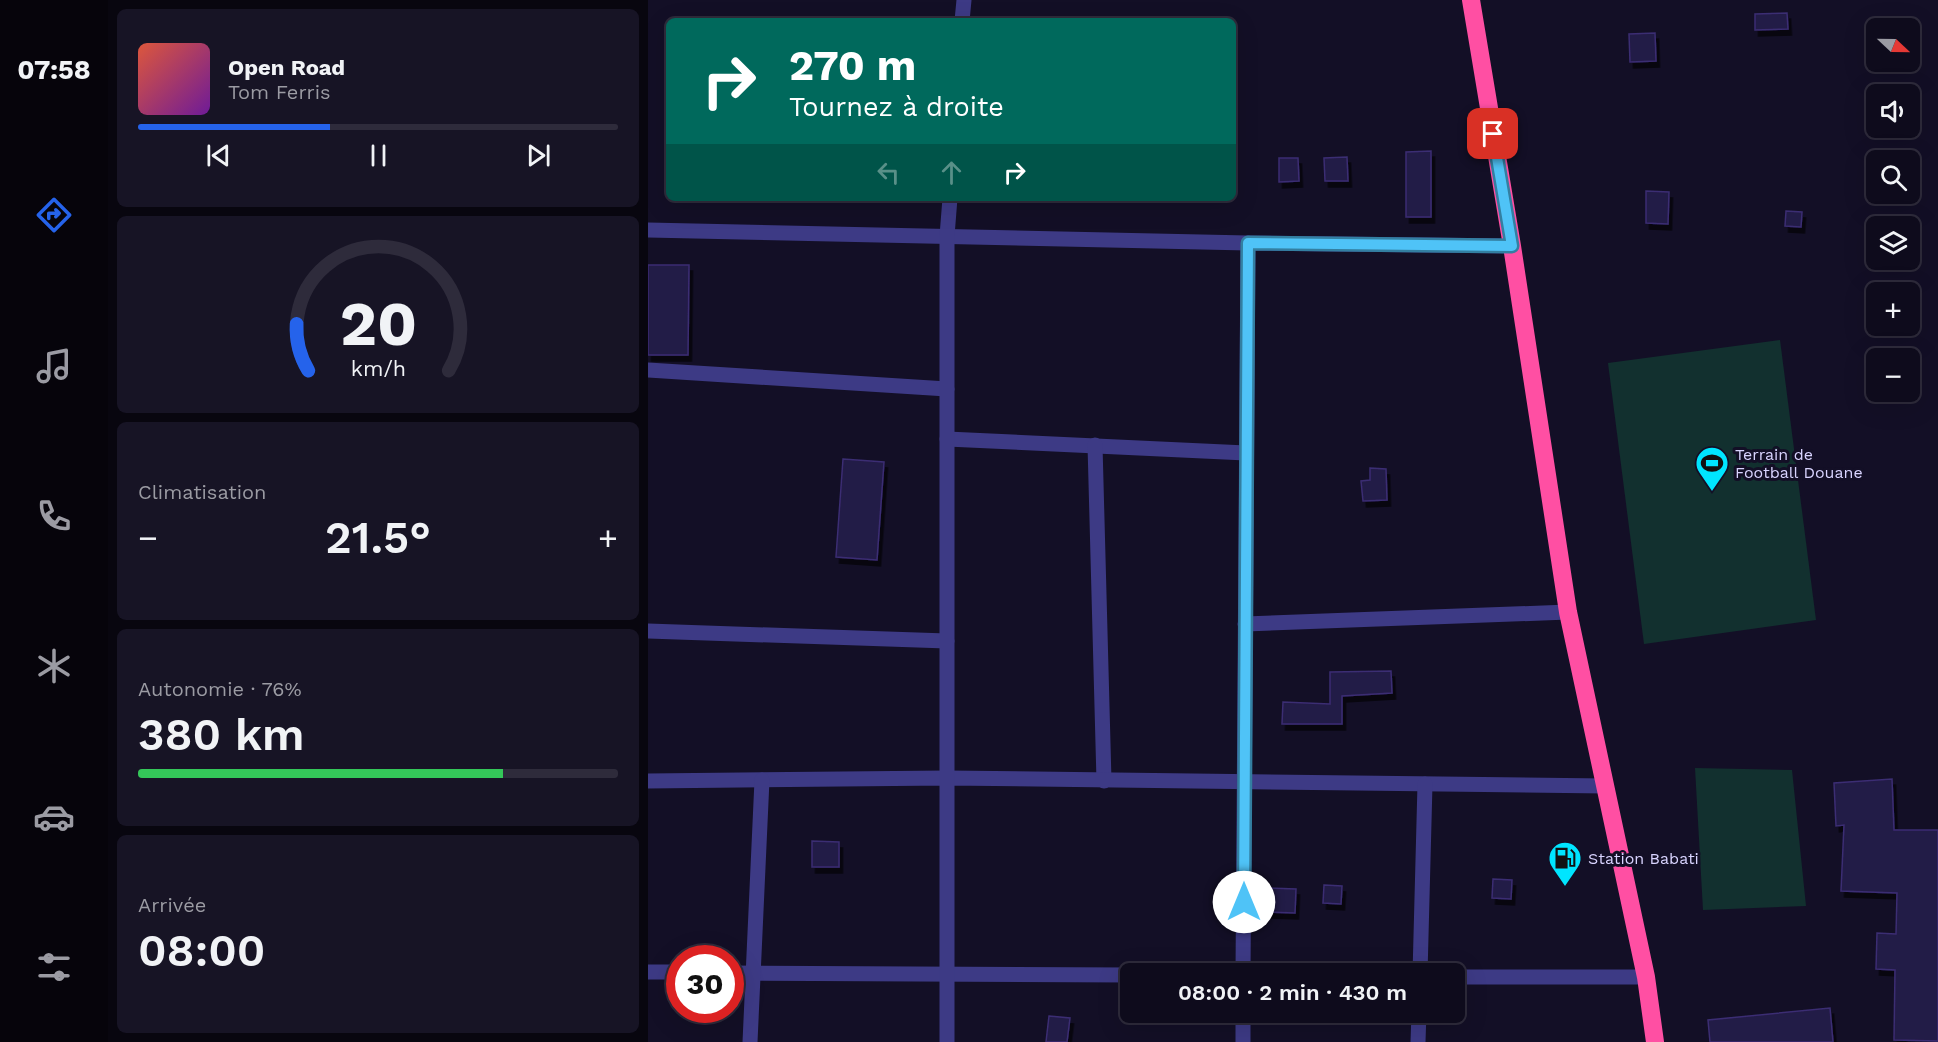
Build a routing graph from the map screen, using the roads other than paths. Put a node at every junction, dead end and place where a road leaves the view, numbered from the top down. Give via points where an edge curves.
1 (964, 0) edge
2 (1471, 0) edge
3 (962, 18) edge
4 (950, 201) edge
5 (648, 230) edge
6 (947, 236) junction
7 (1248, 243) junction
8 (1512, 246) junction
9 (648, 370) edge
10 (947, 389) junction
11 (947, 439) junction
12 (1095, 446) junction
13 (1246, 453) junction
14 (1568, 612) junction
15 (1245, 624) junction
16 (648, 631) edge
17 (947, 642) junction
18 (946, 778) junction
19 (648, 780) edge
20 (762, 780) junction
21 (1104, 781) junction
22 (1244, 783) junction
23 (1425, 784) junction
24 (1606, 786) junction
25 (1243, 963) edge
26 (1420, 963) edge
27 (648, 972) edge
28 (666, 972) edge
29 (744, 973) edge
30 (753, 973) junction
31 (946, 974) junction
32 (1120, 975) edge
33 (1465, 977) edge
34 (1646, 977) junction
35 (1243, 1023) edge
36 (1419, 1023) edge
37 (750, 1042) edge
38 (946, 1042) edge
39 (1243, 1042) edge
40 (1418, 1042) edge
41 (1655, 1042) edge

1 - 3 street
2 - 8 highway
4 - 6 street
5 - 6 street
6 - 7 street
6 - 10 street
7 - 8 street
7 - 13 street
8 - 14 highway
9 - 10 street
10 - 11 street
11 - 12 street
11 - 17 street
12 - 13 street
12 - 21 street
13 - 15 street
14 - 15 street
14 - 24 highway
15 - 22 street
16 - 17 street
17 - 18 street
18 - 20 street
18 - 21 street
18 - 31 street
19 - 20 street
20 - 30 street
21 - 22 street
22 - 23 street
22 - 25 street
23 - 24 street
23 - 26 street
24 - 34 highway
27 - 28 street
29 - 30 street
30 - 31 street
30 - 37 street
31 - 32 street
31 - 38 street
33 - 34 street
34 - 41 highway
35 - 39 street
36 - 40 street

